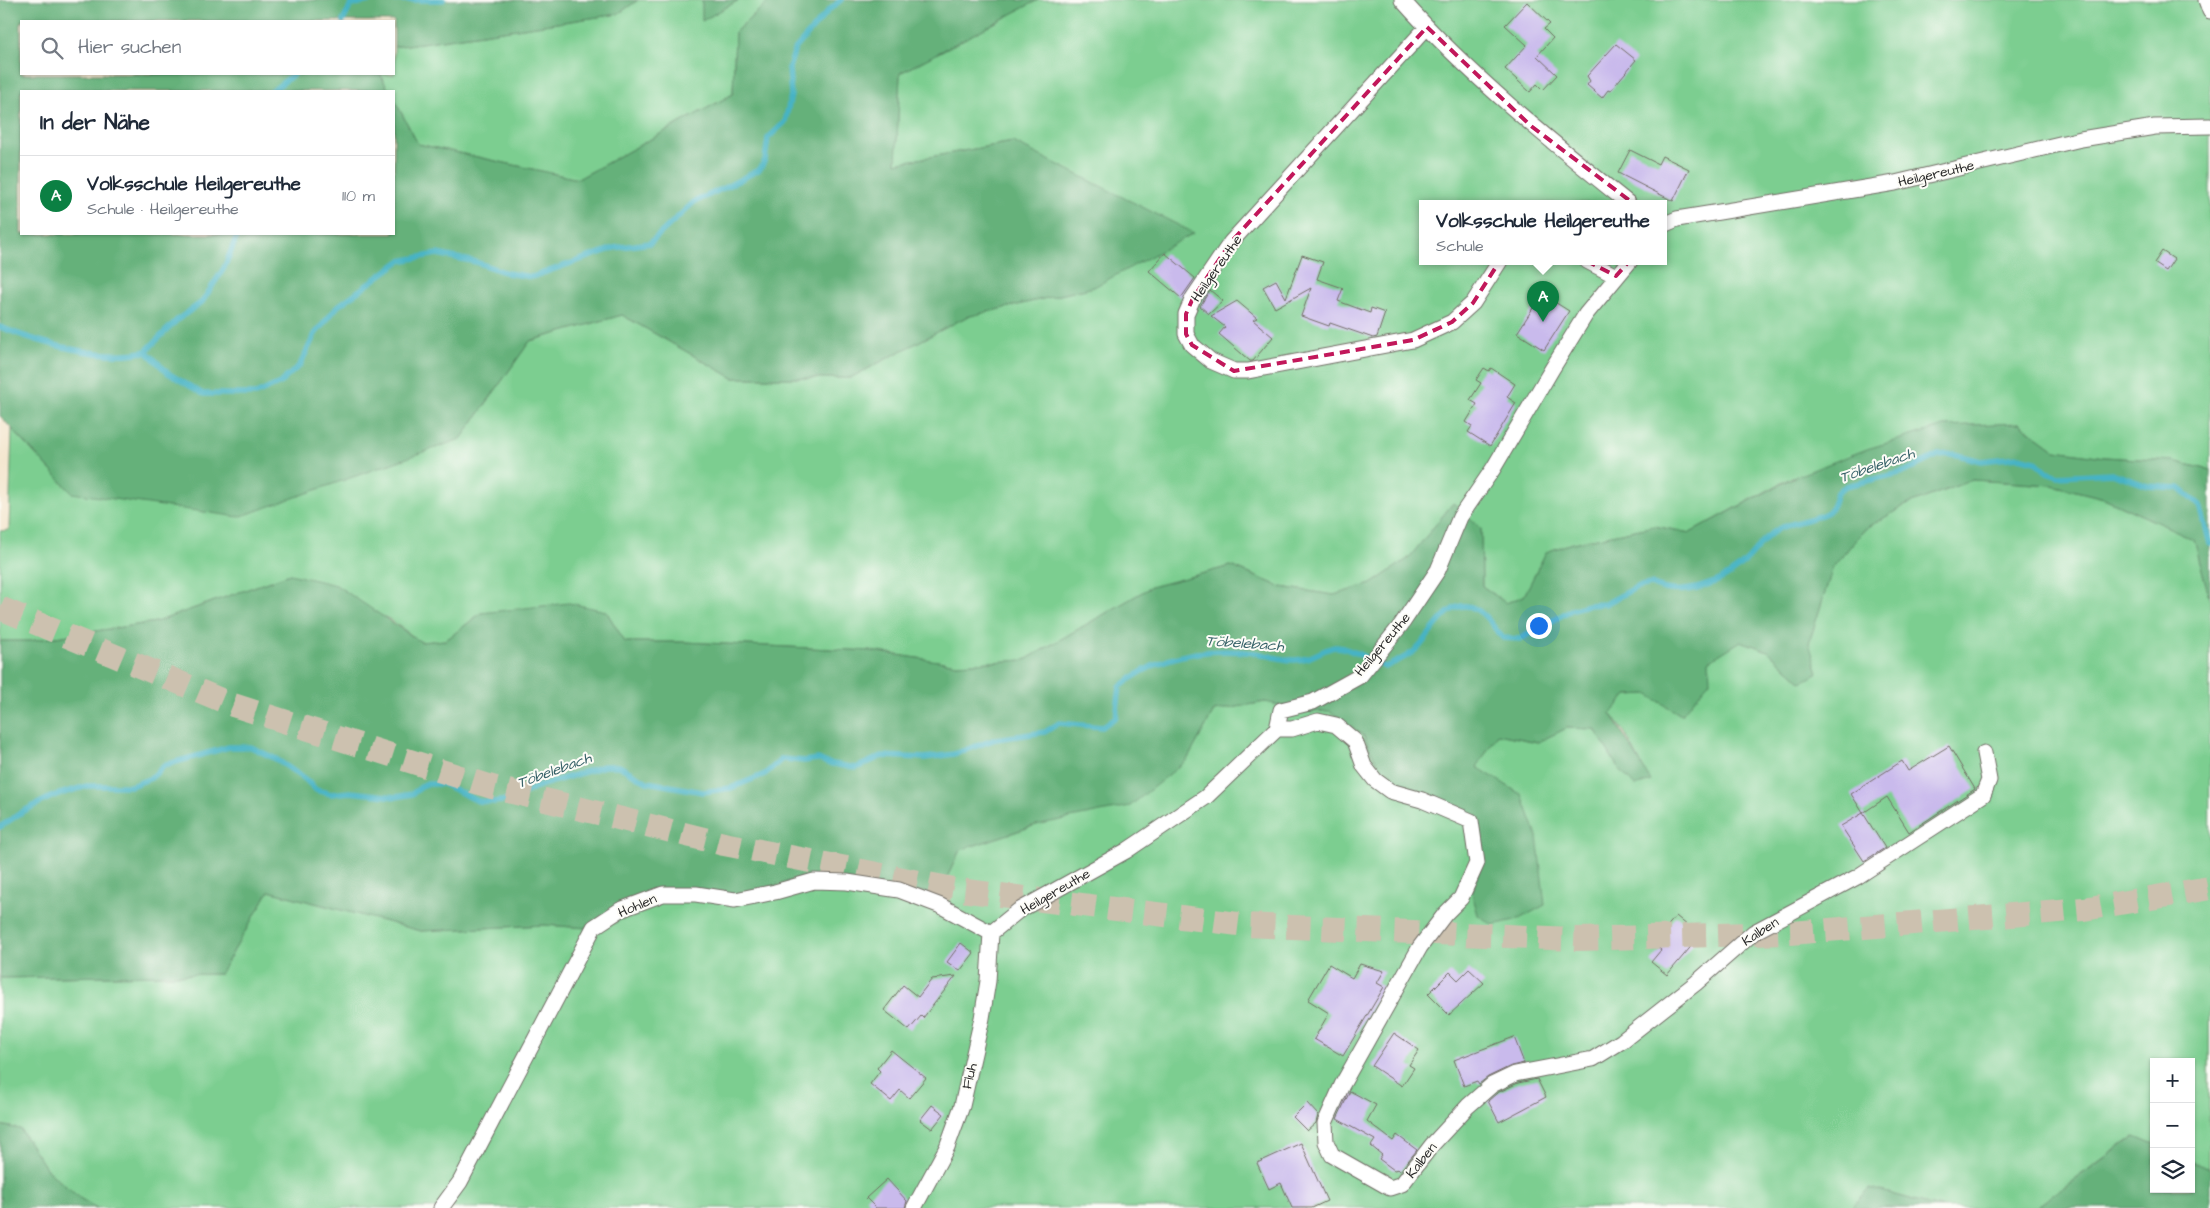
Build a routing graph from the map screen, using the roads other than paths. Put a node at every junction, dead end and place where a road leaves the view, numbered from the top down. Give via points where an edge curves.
1 (1402, 0) edge
2 (2206, 0) edge
3 (2210, 11) edge
4 (1427, 27) junction
5 (2210, 126) edge
6 (1624, 200) edge
7 (1667, 223) edge
8 (1497, 265) edge
9 (1595, 265) edge
10 (1626, 265) edge
11 (1616, 276) junction
12 (1277, 729) junction
13 (1984, 754) dead end
14 (991, 933) junction
15 (441, 1208) edge
16 (914, 1208) edge

1 - 4 street
2 - 3 street
4 - 6 street via 1531,126
4 - 8 street, Heilgereuthe via 1231,242 1193,298 1186,314 1186,334 1192,345 1212,361 1234,371 1413,340 1452,322 1473,303
5 - 7 street, Heilgereuthe via 2155,128 2081,139 1895,183
9 - 11 street
10 - 11 street, Heilgereuthe
11 - 12 street, Heilgereuthe via 1586,314 1460,517 1438,570 1401,625 1360,676 1313,702 1280,710
12 - 13 street, Kalben via 1292,729 1318,721 1336,725 1354,741 1364,766 1375,780 1390,791 1422,800 1472,821 1477,863 1461,898 1420,947 1342,1085 1325,1123 1326,1142 1332,1155 1390,1188 1402,1184 1438,1139 1492,1085 1516,1074 1594,1059 1696,983 1754,932 1856,877 1983,795 1990,780
12 - 14 street, Heilgereuthe via 1206,797 1126,851 1018,911
14 - 15 street, Hohlen via 941,906 899,890 847,882 814,881 735,900 696,894 664,894 620,910 594,927 460,1182
14 - 16 street, Fluh via 982,1018 962,1106 947,1147

